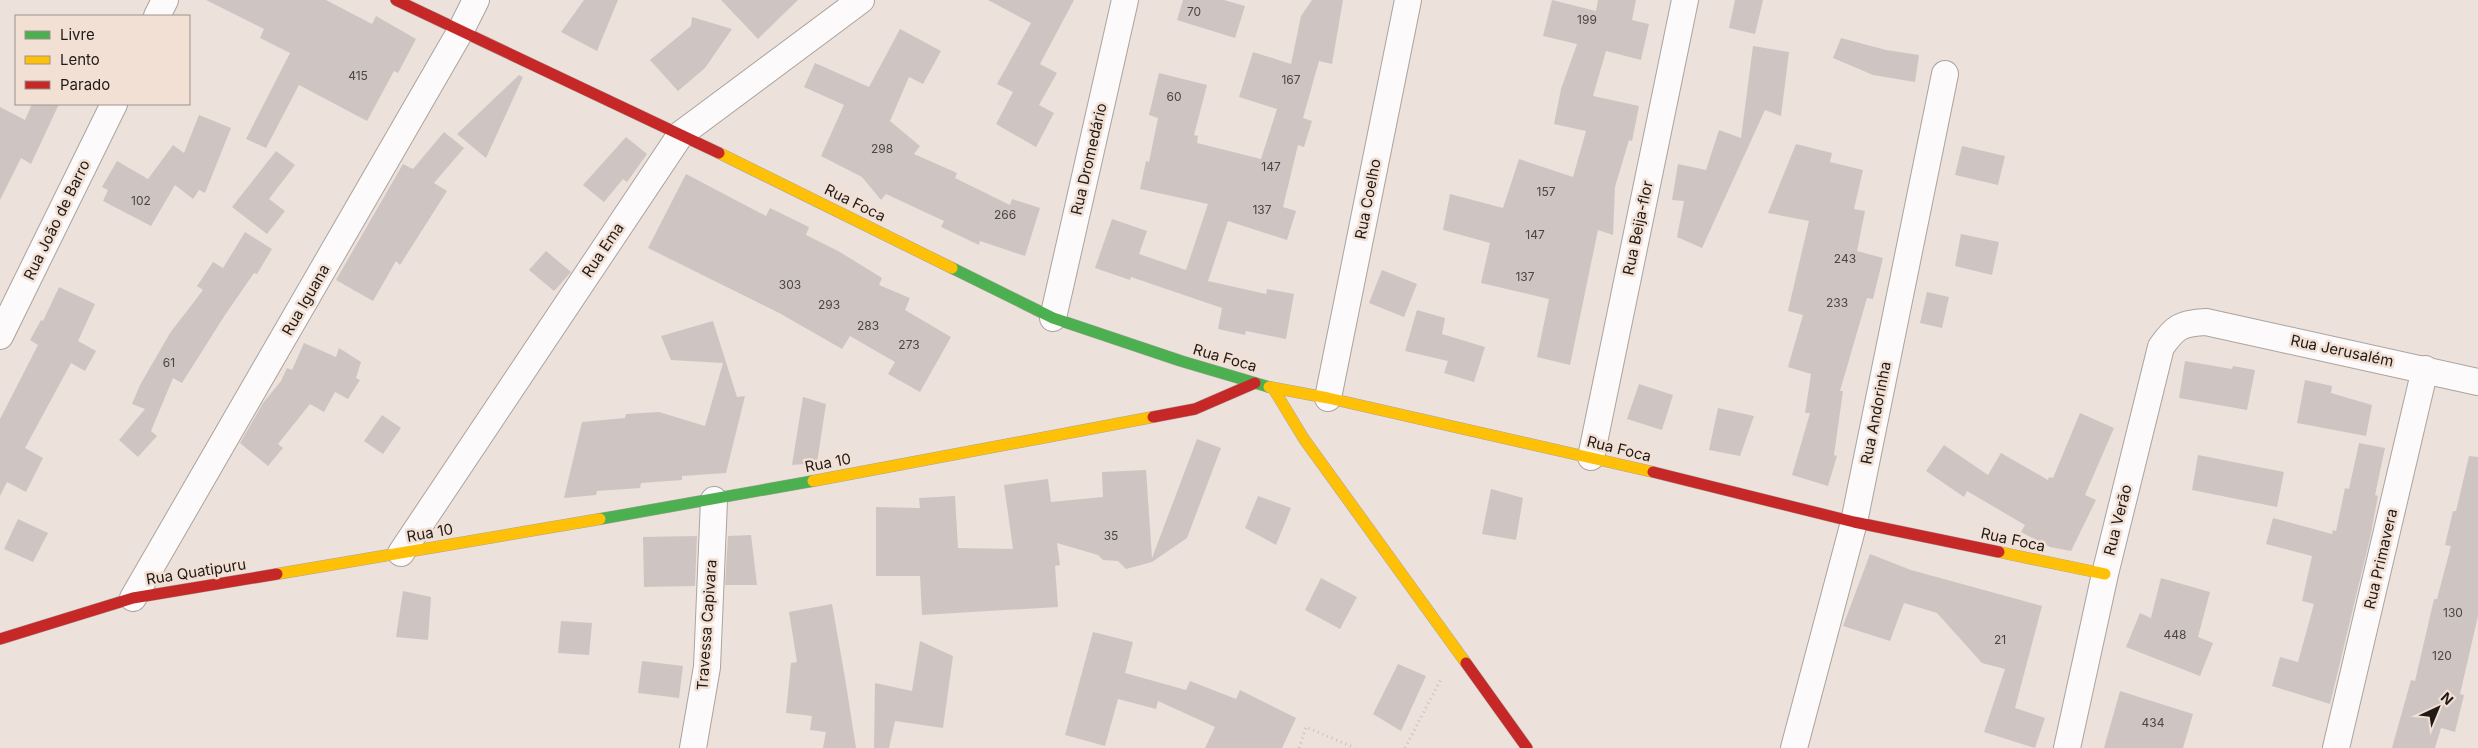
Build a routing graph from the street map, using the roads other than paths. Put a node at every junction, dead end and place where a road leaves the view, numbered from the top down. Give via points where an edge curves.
1 (165, 0) edge
2 (396, 0) edge
3 (476, 0) edge
4 (861, 0) edge
5 (1125, 0) edge
6 (1408, 0) edge
7 (1685, 0) edge
8 (158, 15) edge
9 (460, 32) junction
10 (1945, 74) dead end
11 (114, 105) edge
12 (681, 134) junction
13 (1053, 318) junction
14 (2206, 322) joint
15 (0, 336) edge
16 (2425, 369) junction
17 (1255, 382) junction
18 (2478, 382) edge
19 (1273, 388) junction
20 (1328, 398) junction
21 (1591, 457) junction
22 (714, 500) junction
23 (1854, 522) junction
24 (401, 554) junction
25 (2105, 574) junction
26 (133, 598) junction
27 (0, 639) edge
28 (693, 748) edge
29 (1527, 748) edge
30 (1794, 748) edge
31 (2067, 748) edge
32 (2336, 748) edge

1 - 8 street
2 - 9 street, Rua Foca
3 - 9 street, Rua Iguana
4 - 12 street, Rua Ema
5 - 13 street, Rua Dromedário
6 - 20 street, Rua Coelho
7 - 21 street, Rua Beija-flor
9 - 12 street, Rua Foca
9 - 26 street, Rua Iguana
10 - 23 street, Rua Andorinha
11 - 15 street, Rua João de Barro
12 - 13 street, Rua Foca
12 - 24 street, Rua Ema
13 - 17 street, Rua Foca
14 - 16 street, Rua Jerusalém
14 - 25 street, Rua Verão via 2186,323 2171,332 2161,347
16 - 18 street, Rua Jerusalém
16 - 32 street, Rua Primavera
17 - 19 street, Rua Foca
17 - 22 street, Rua 10 via 1195,409
19 - 20 street, Rua Foca
19 - 29 street via 1304,439
20 - 21 street, Rua Foca
21 - 23 street, Rua Foca
22 - 24 street, Rua 10
22 - 28 street, Travessa Capivara via 707,667
23 - 25 street, Rua Foca
23 - 30 street, Rua Andorinha
24 - 26 street, Rua Quatipuru
25 - 31 street, Rua Verão
26 - 27 street, Rua Quatipuru

